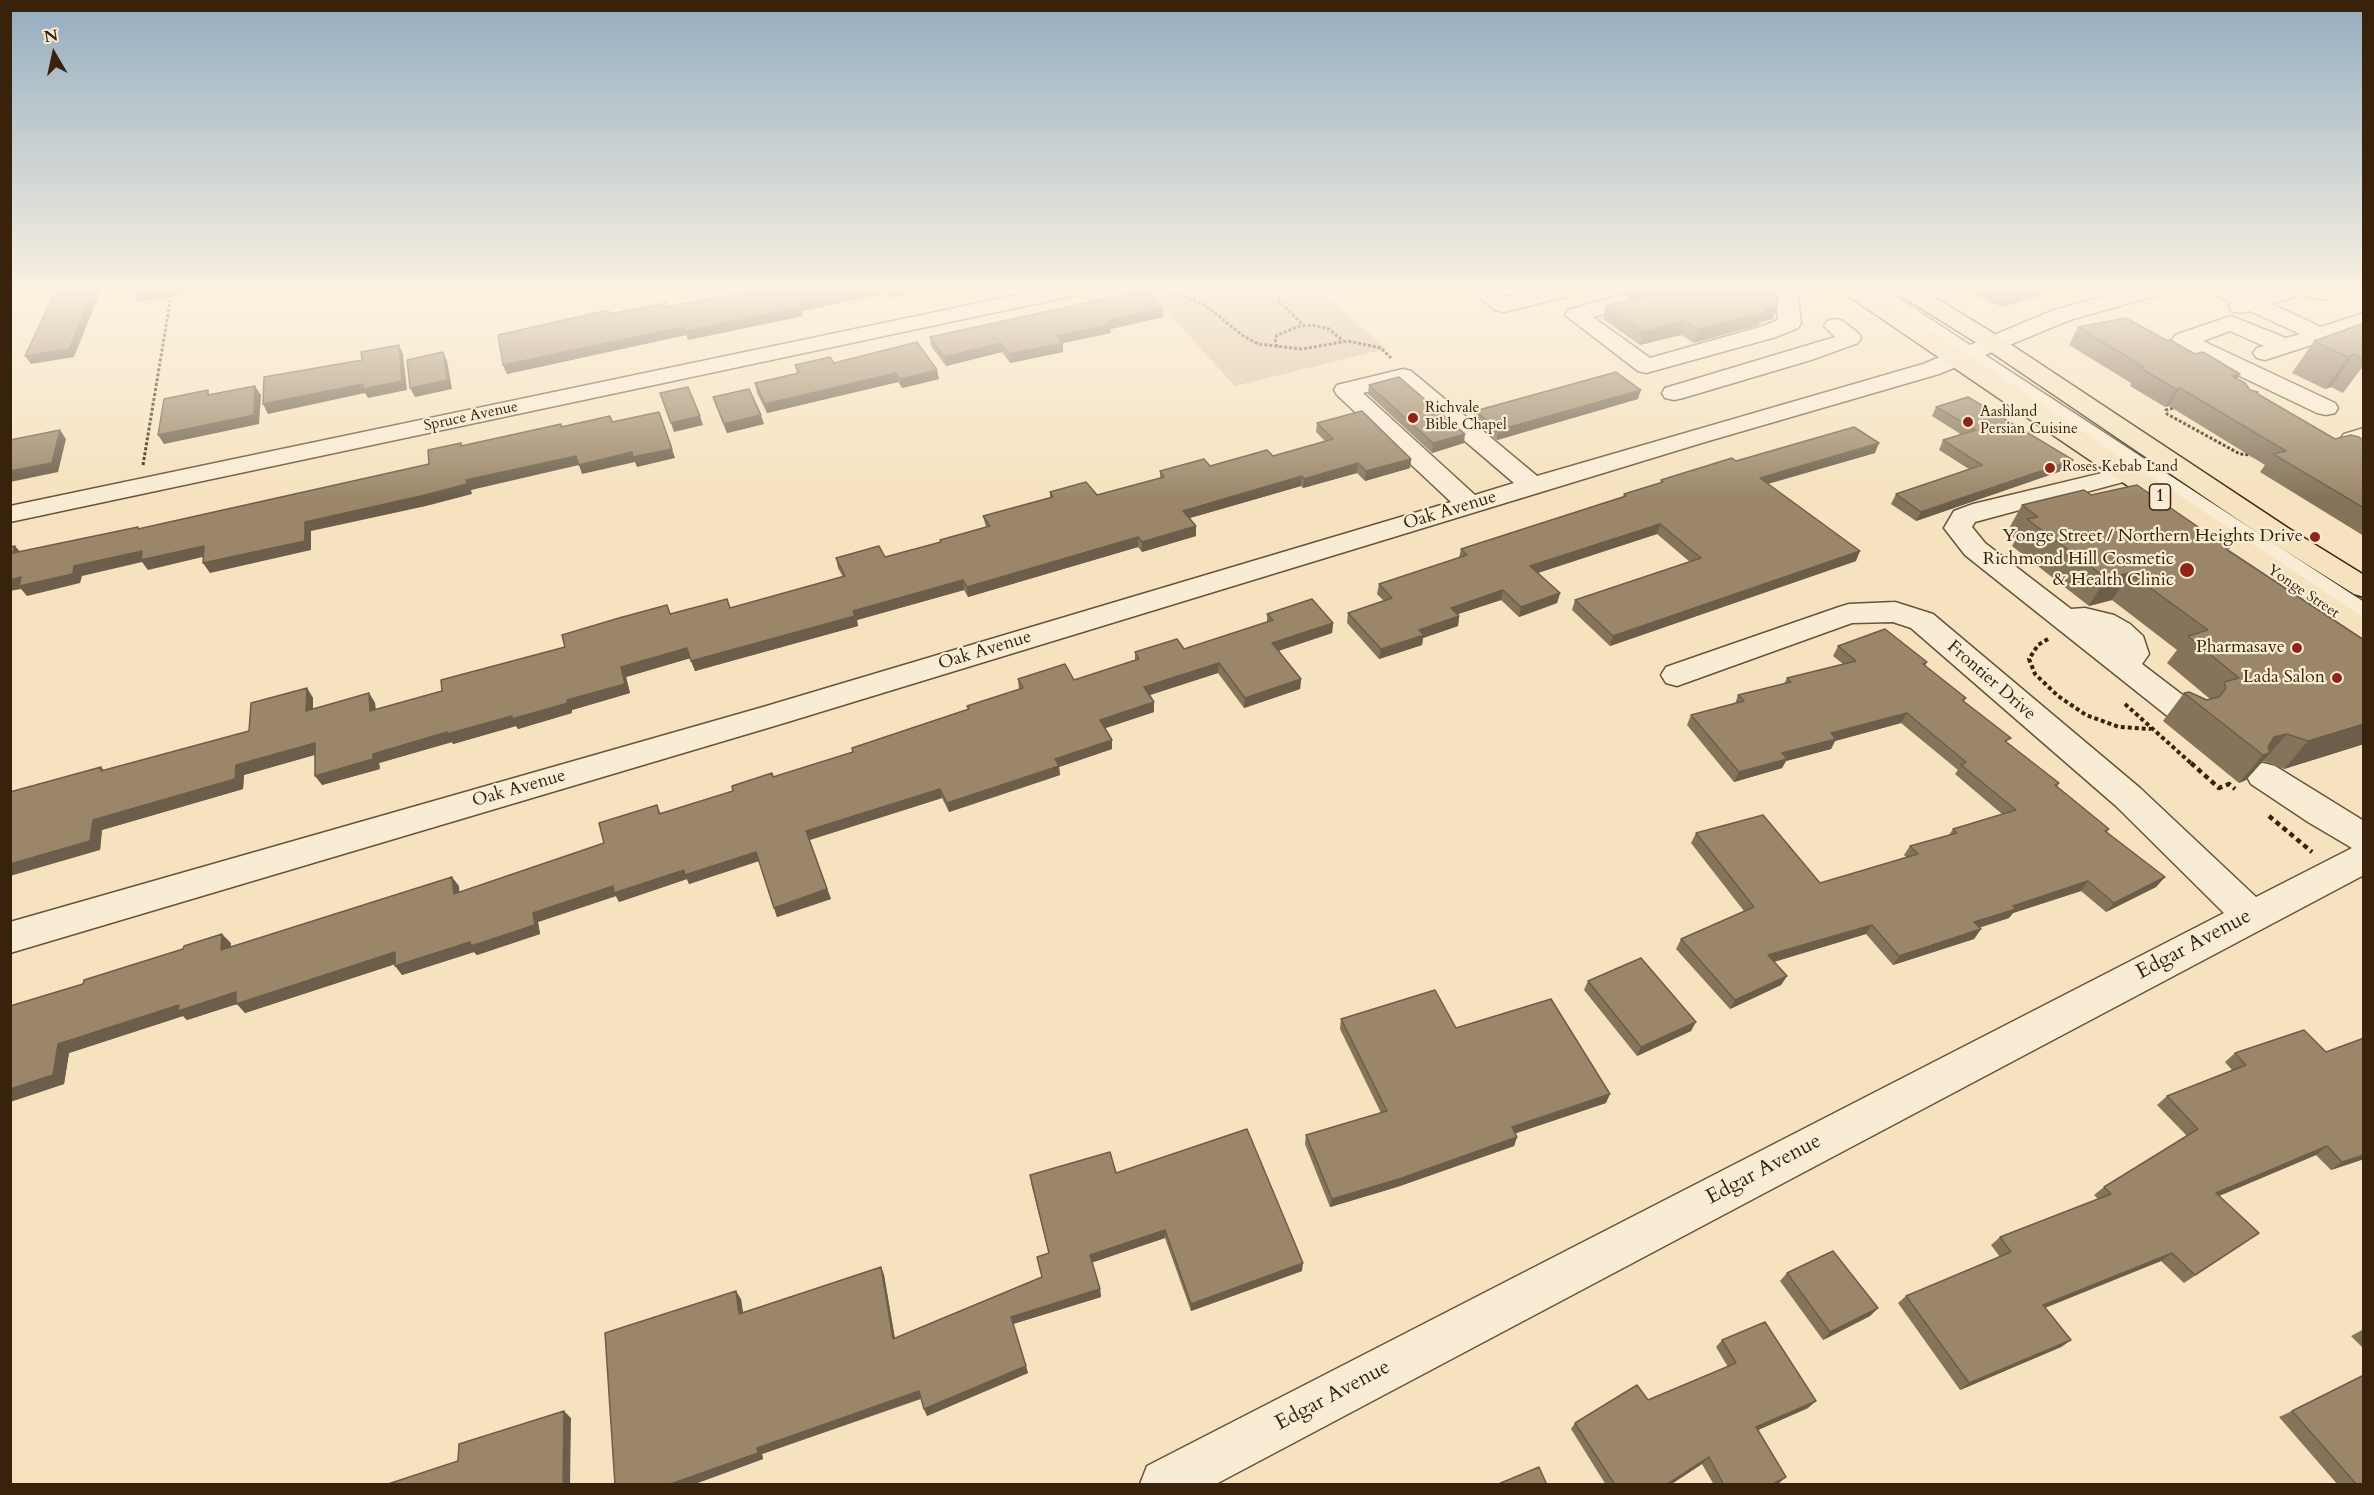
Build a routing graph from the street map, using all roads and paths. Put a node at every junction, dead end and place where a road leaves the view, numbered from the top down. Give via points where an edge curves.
1 (160, 360) edge
2 (741, 360) edge
3 (1390, 360) edge
4 (1638, 360) edge
5 (1669, 360) edge
6 (1787, 360) edge
7 (1953, 360) edge
8 (1985, 360) edge
9 (1987, 360) edge
10 (1988, 360) edge
11 (1989, 360) edge
12 (2212, 360) edge
13 (2246, 360) edge
14 (1647, 366) junction
15 (2224, 368) junction
16 (1403, 376) junction
17 (2289, 389) junction
18 (1674, 393) junction
19 (2255, 399) edge
20 (2173, 408) edge
21 (2326, 408) dead end
22 (1725, 429) junction
23 (2364, 435) edge
24 (2253, 454) edge
25 (2364, 456) edge
26 (142, 469) dead end
27 (2127, 475) junction
28 (1533, 486) junction
29 (1470, 505) junction
30 (10, 514) edge
31 (2364, 588) edge
32 (2364, 601) edge
33 (2364, 616) edge
34 (2059, 627) junction
35 (2364, 632) edge
36 (1677, 675) dead end
37 (2121, 701) dead end
38 (2186, 714) edge
39 (2153, 729) junction
40 (2251, 783) joint
41 (2264, 813) dead end
42 (2364, 838) edge
43 (2350, 865) edge
44 (2250, 915) junction
45 (10, 938) edge
46 (1165, 1485) edge

1 - 26 path
2 - 30 street, Spruce Avenue
3 - 16 path
4 - 14 street
5 - 14 street
6 - 18 street
7 - 22 street, Oak Avenue
8 - 27 main road, Yonge Street / 1
9 - 33 street
10 - 32 street
11 - 31 main road, Yonge Street / 1
12 - 15 street
13 - 15 street
14 - 18 street
15 - 17 street
16 - 28 street
16 - 29 street via 1346,390
17 - 19 street
17 - 21 street
18 - 22 street
20 - 24 path via 2166,410 2167,414 2180,422 2240,454
22 - 28 street, Oak Avenue
23 - 25 street via 2349,444
27 - 34 street via 1983,510 1964,517 1958,528 1975,549
27 - 35 main road, Yonge Street / 1
28 - 29 street, Oak Avenue
29 - 45 street, Oak Avenue via 770,716
34 - 38 street via 2085,618 2119,631 2132,644 2134,654 2121,665
34 - 39 path via 2029,658 2035,674 2086,715 2119,727
36 - 44 street, Frontier Drive via 1849,614 1896,612 1922,621 2128,797
37 - 39 path
39 - 40 path via 2219,788
40 - 42 street via 2320,813
41 - 43 path
43 - 44 street, Edgar Avenue
44 - 46 street, Edgar Avenue

